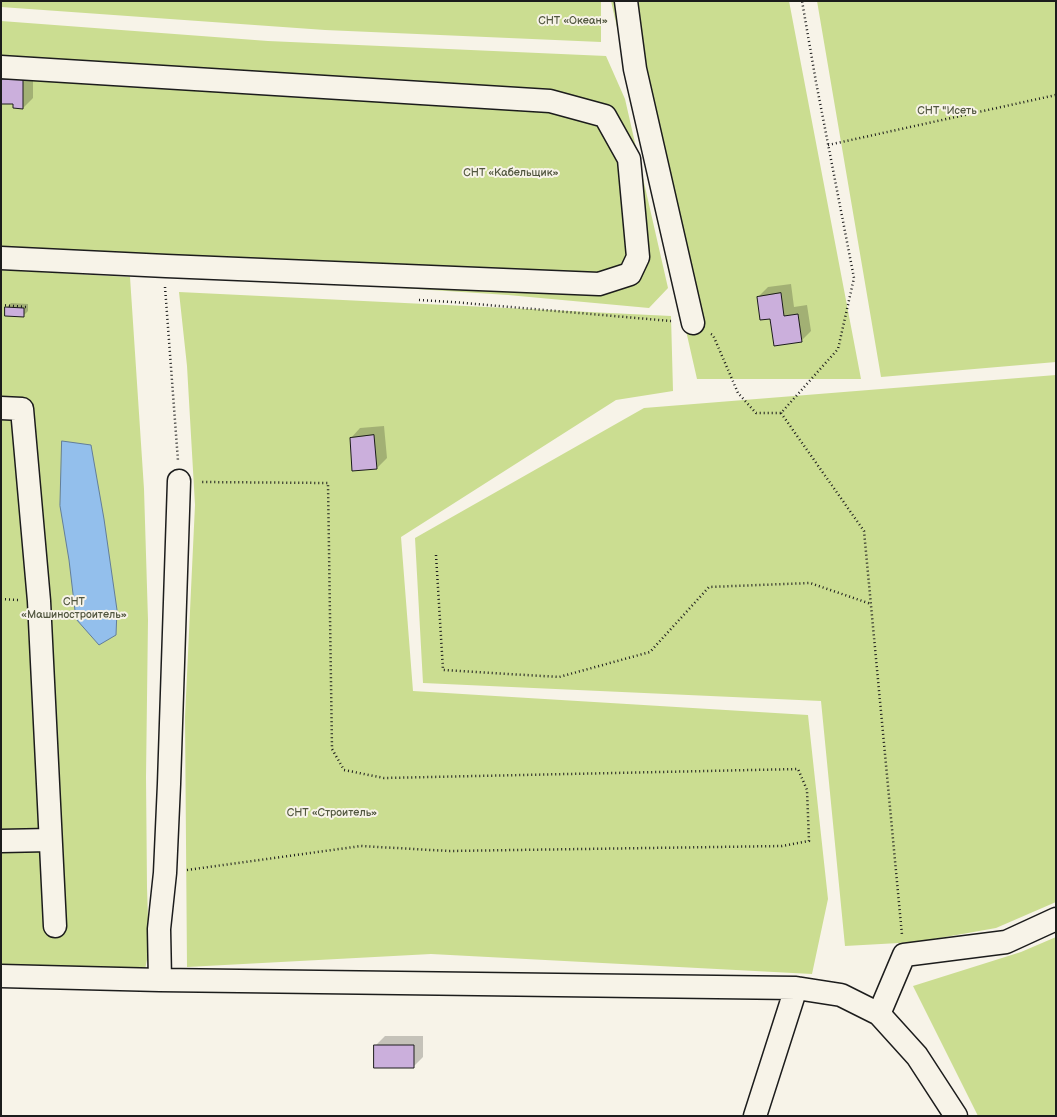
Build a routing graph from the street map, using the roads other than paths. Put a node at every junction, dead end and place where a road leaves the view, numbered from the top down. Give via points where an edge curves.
1 (626, 1) edge
2 (1, 67) edge
3 (1, 258) edge
4 (694, 323) dead end
5 (1, 408) edge
6 (179, 481) road end
7 (50, 840) junction
8 (1, 841) edge
9 (1056, 920) edge
10 (55, 926) dead end
11 (1, 976) edge
12 (160, 980) junction
13 (796, 988) junction
14 (879, 1014) junction
15 (755, 1116) edge
16 (956, 1116) edge

1 - 4 street via 634,69
2 - 3 street via 550,101 605,116 629,159 638,257 630,274 599,284
5 - 7 street via 22,409 39,601
6 - 12 street via 169,784 165,873 159,929
7 - 8 street
7 - 10 street
9 - 14 street via 1006,942 904,955
11 - 12 street
12 - 13 street
13 - 14 street via 841,995
13 - 15 street
14 - 16 street via 917,1056

